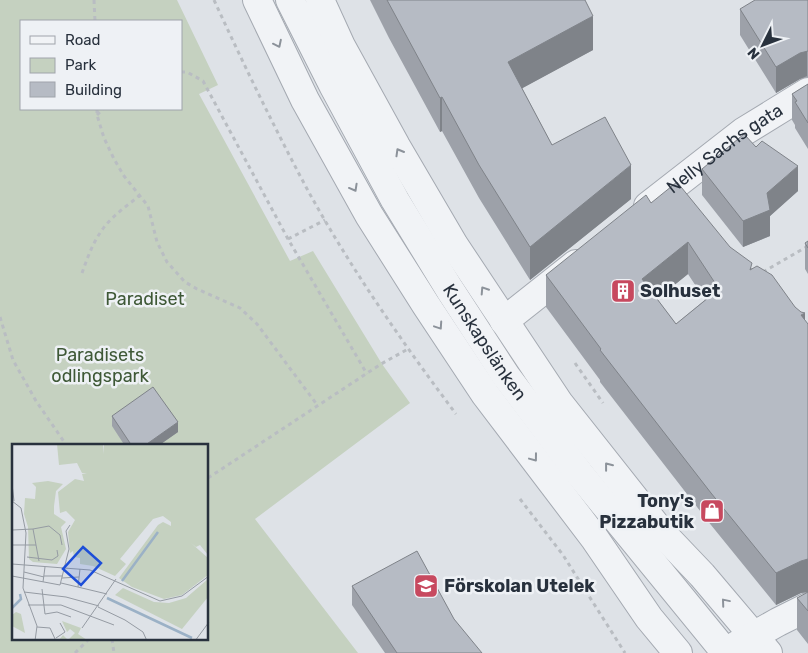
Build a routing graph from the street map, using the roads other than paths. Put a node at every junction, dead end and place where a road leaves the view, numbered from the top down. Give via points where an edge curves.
1 (257, 0) edge
2 (290, 0) edge
3 (320, 0) edge
4 (808, 92) edge
5 (629, 222) edge
6 (598, 246) edge
7 (504, 321) junction
8 (808, 607) edge
9 (760, 644) edge
10 (678, 653) edge
11 (725, 653) edge

1 -> 10 street via 305,100 426,305 485,394
2 - 11 street, Kunskapslänken via 395,200 506,376 579,473
7 -> 3 street via 454,245 396,146 341,46
4 - 5 street, Nelly Sachs gata via 743,132 681,192
6 - 7 street
9 -> 7 street via 626,488 559,403
8 - 9 street
9 - 11 street

